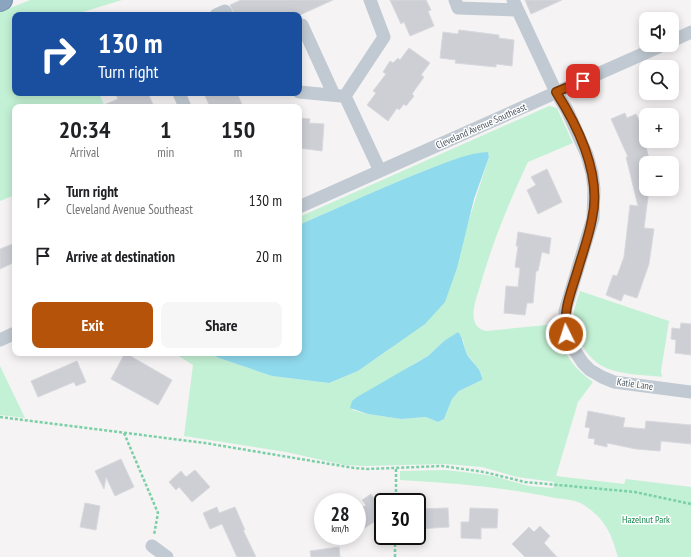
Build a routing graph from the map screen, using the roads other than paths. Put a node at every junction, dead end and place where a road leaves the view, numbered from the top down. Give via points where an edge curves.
1 (370, 0) edge
2 (455, 0) edge
3 (515, 5) edge
4 (302, 25) dead end
5 (691, 32) edge
6 (679, 38) edge
7 (647, 52) edge
8 (302, 92) edge
9 (556, 92) junction
10 (340, 96) junction
11 (380, 171) junction
12 (302, 206) edge
13 (12, 335) edge
14 (0, 340) edge
15 (691, 392) edge
16 (152, 546) road end
17 (167, 557) edge

1 - 10 street via 384,37
2 - 3 street via 458,8
3 - 9 street, Katie Lane
4 - 10 street
5 - 6 street
7 - 9 street, Cleveland Avenue Southeast
8 - 10 street
9 - 11 street, Cleveland Avenue Southeast
9 - 15 street, Katie Lane via 588,155 594,189 593,218 565,311 566,334 583,363 602,377 614,382
10 - 11 street
11 - 12 street, Cleveland Avenue Southeast
13 - 14 street
16 - 17 street

